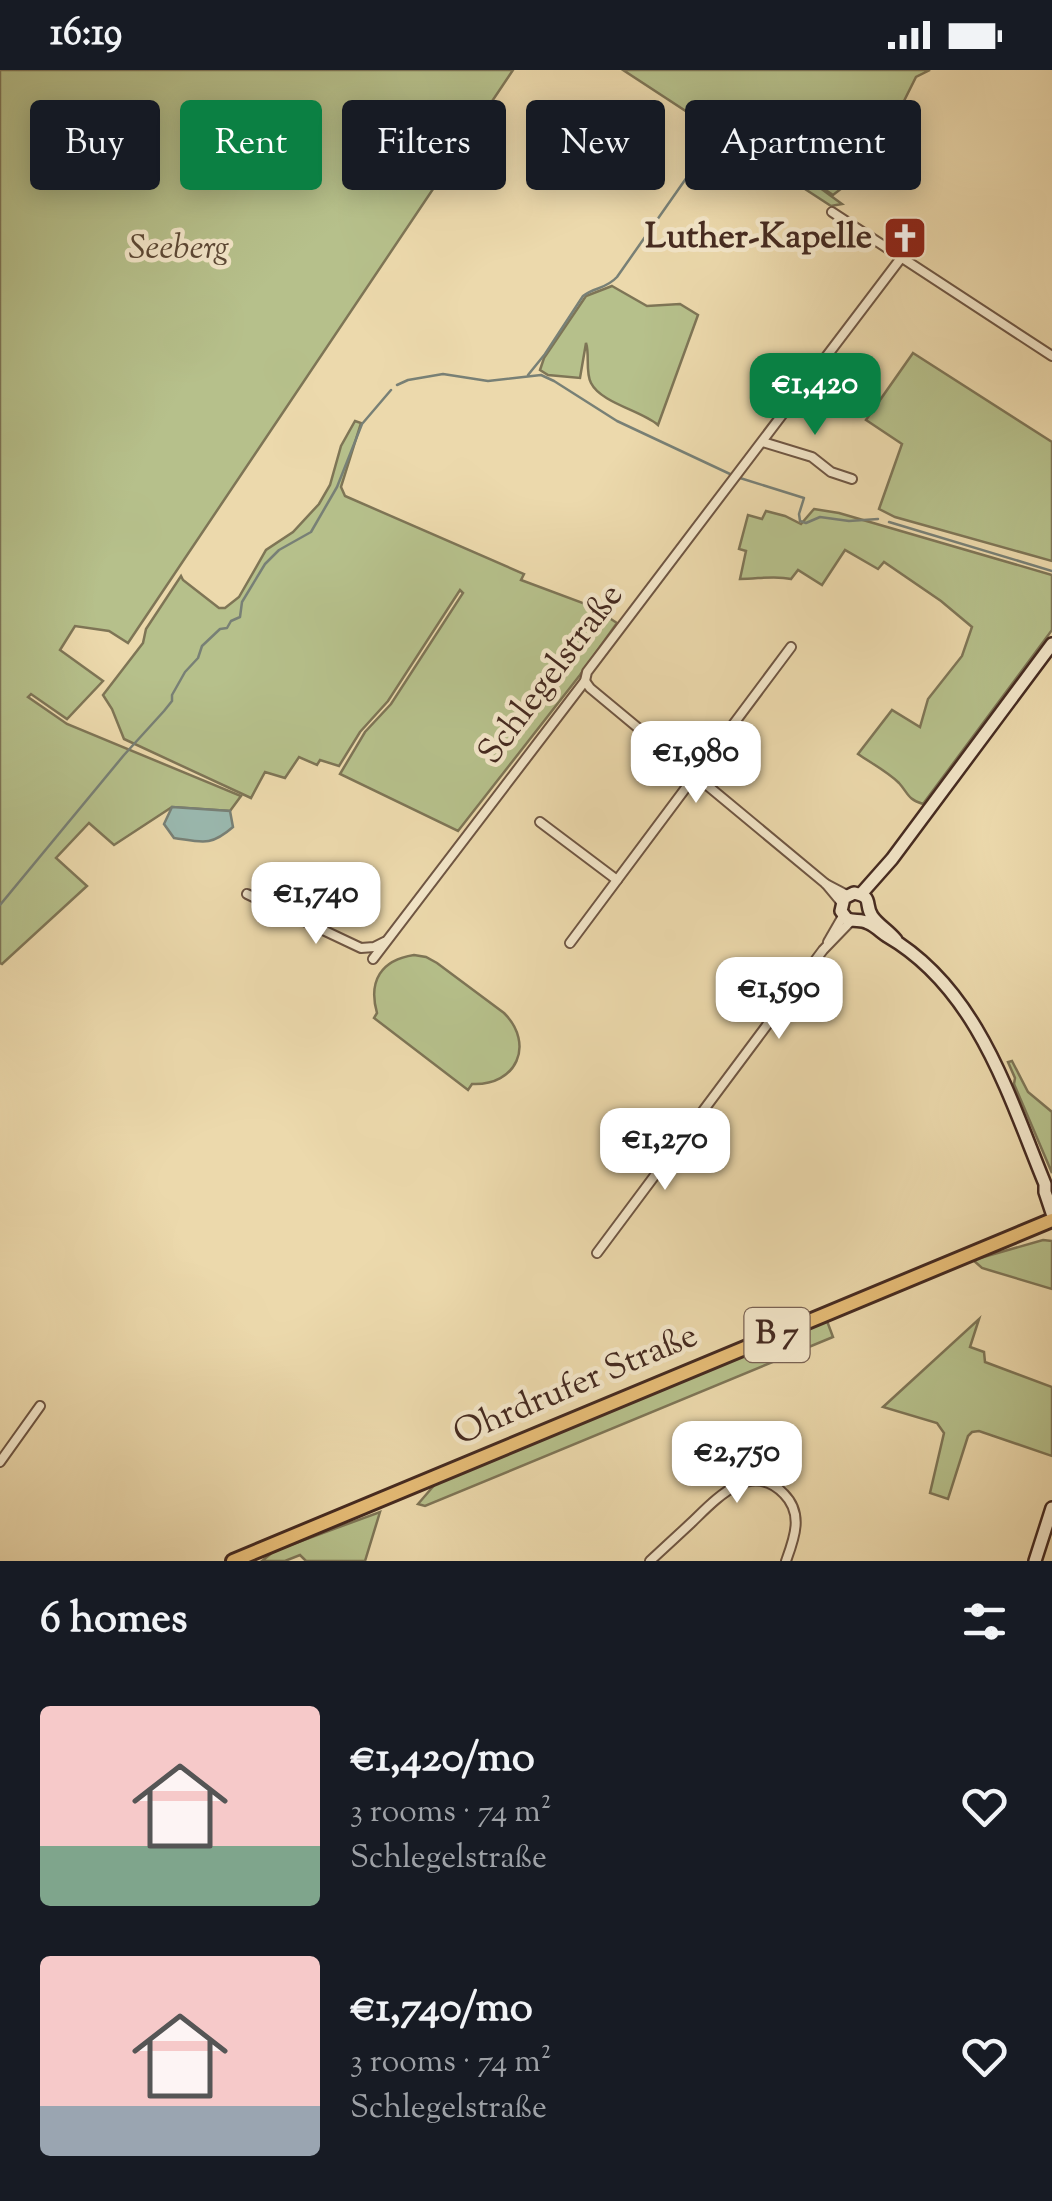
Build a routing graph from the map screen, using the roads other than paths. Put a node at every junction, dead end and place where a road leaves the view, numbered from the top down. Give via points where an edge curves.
1 (832, 212) dead end
2 (900, 258) junction
3 (1052, 356) edge
4 (764, 442) junction
5 (852, 479) dead end
6 (1052, 644) edge
7 (791, 646) dead end
8 (584, 681) junction
9 (695, 776) junction
10 (540, 822) dead end
11 (617, 880) junction
12 (247, 894) dead end
13 (855, 907) junction
14 (386, 941) junction
15 (570, 943) dead end
16 (373, 959) dead end
17 (1049, 1187) edge
18 (1052, 1212) edge
19 (1052, 1220) edge
20 (1031, 1230) junction
21 (1052, 1235) edge
22 (597, 1254) dead end
23 (40, 1406) dead end
24 (0, 1462) edge
25 (1052, 1508) edge
26 (233, 1561) edge
27 (650, 1561) edge
28 (786, 1561) edge
29 (1035, 1561) edge

1 - 2 street
2 - 3 street
2 - 4 street, Schlegelstraße
4 - 5 street
4 - 8 street, Schlegelstraße
6 - 13 main road
7 - 9 street
8 - 9 street
8 - 14 street, Schlegelstraße
9 - 11 street
9 - 13 street
10 - 11 street
11 - 15 street
12 - 14 street via 361,948
13 - 17 main road via 942,983 982,1038
13 - 22 street
14 - 16 street, Schlegelstraße
17 - 18 main road via 1044,1192
19 - 20 main road, Ohrdrufer Straße / B 7
20 - 21 main road
20 - 26 main road, Ohrdrufer Straße / B 7
23 - 24 street
25 - 29 main road
27 - 28 street via 724,1492 755,1481 776,1488 795,1516

